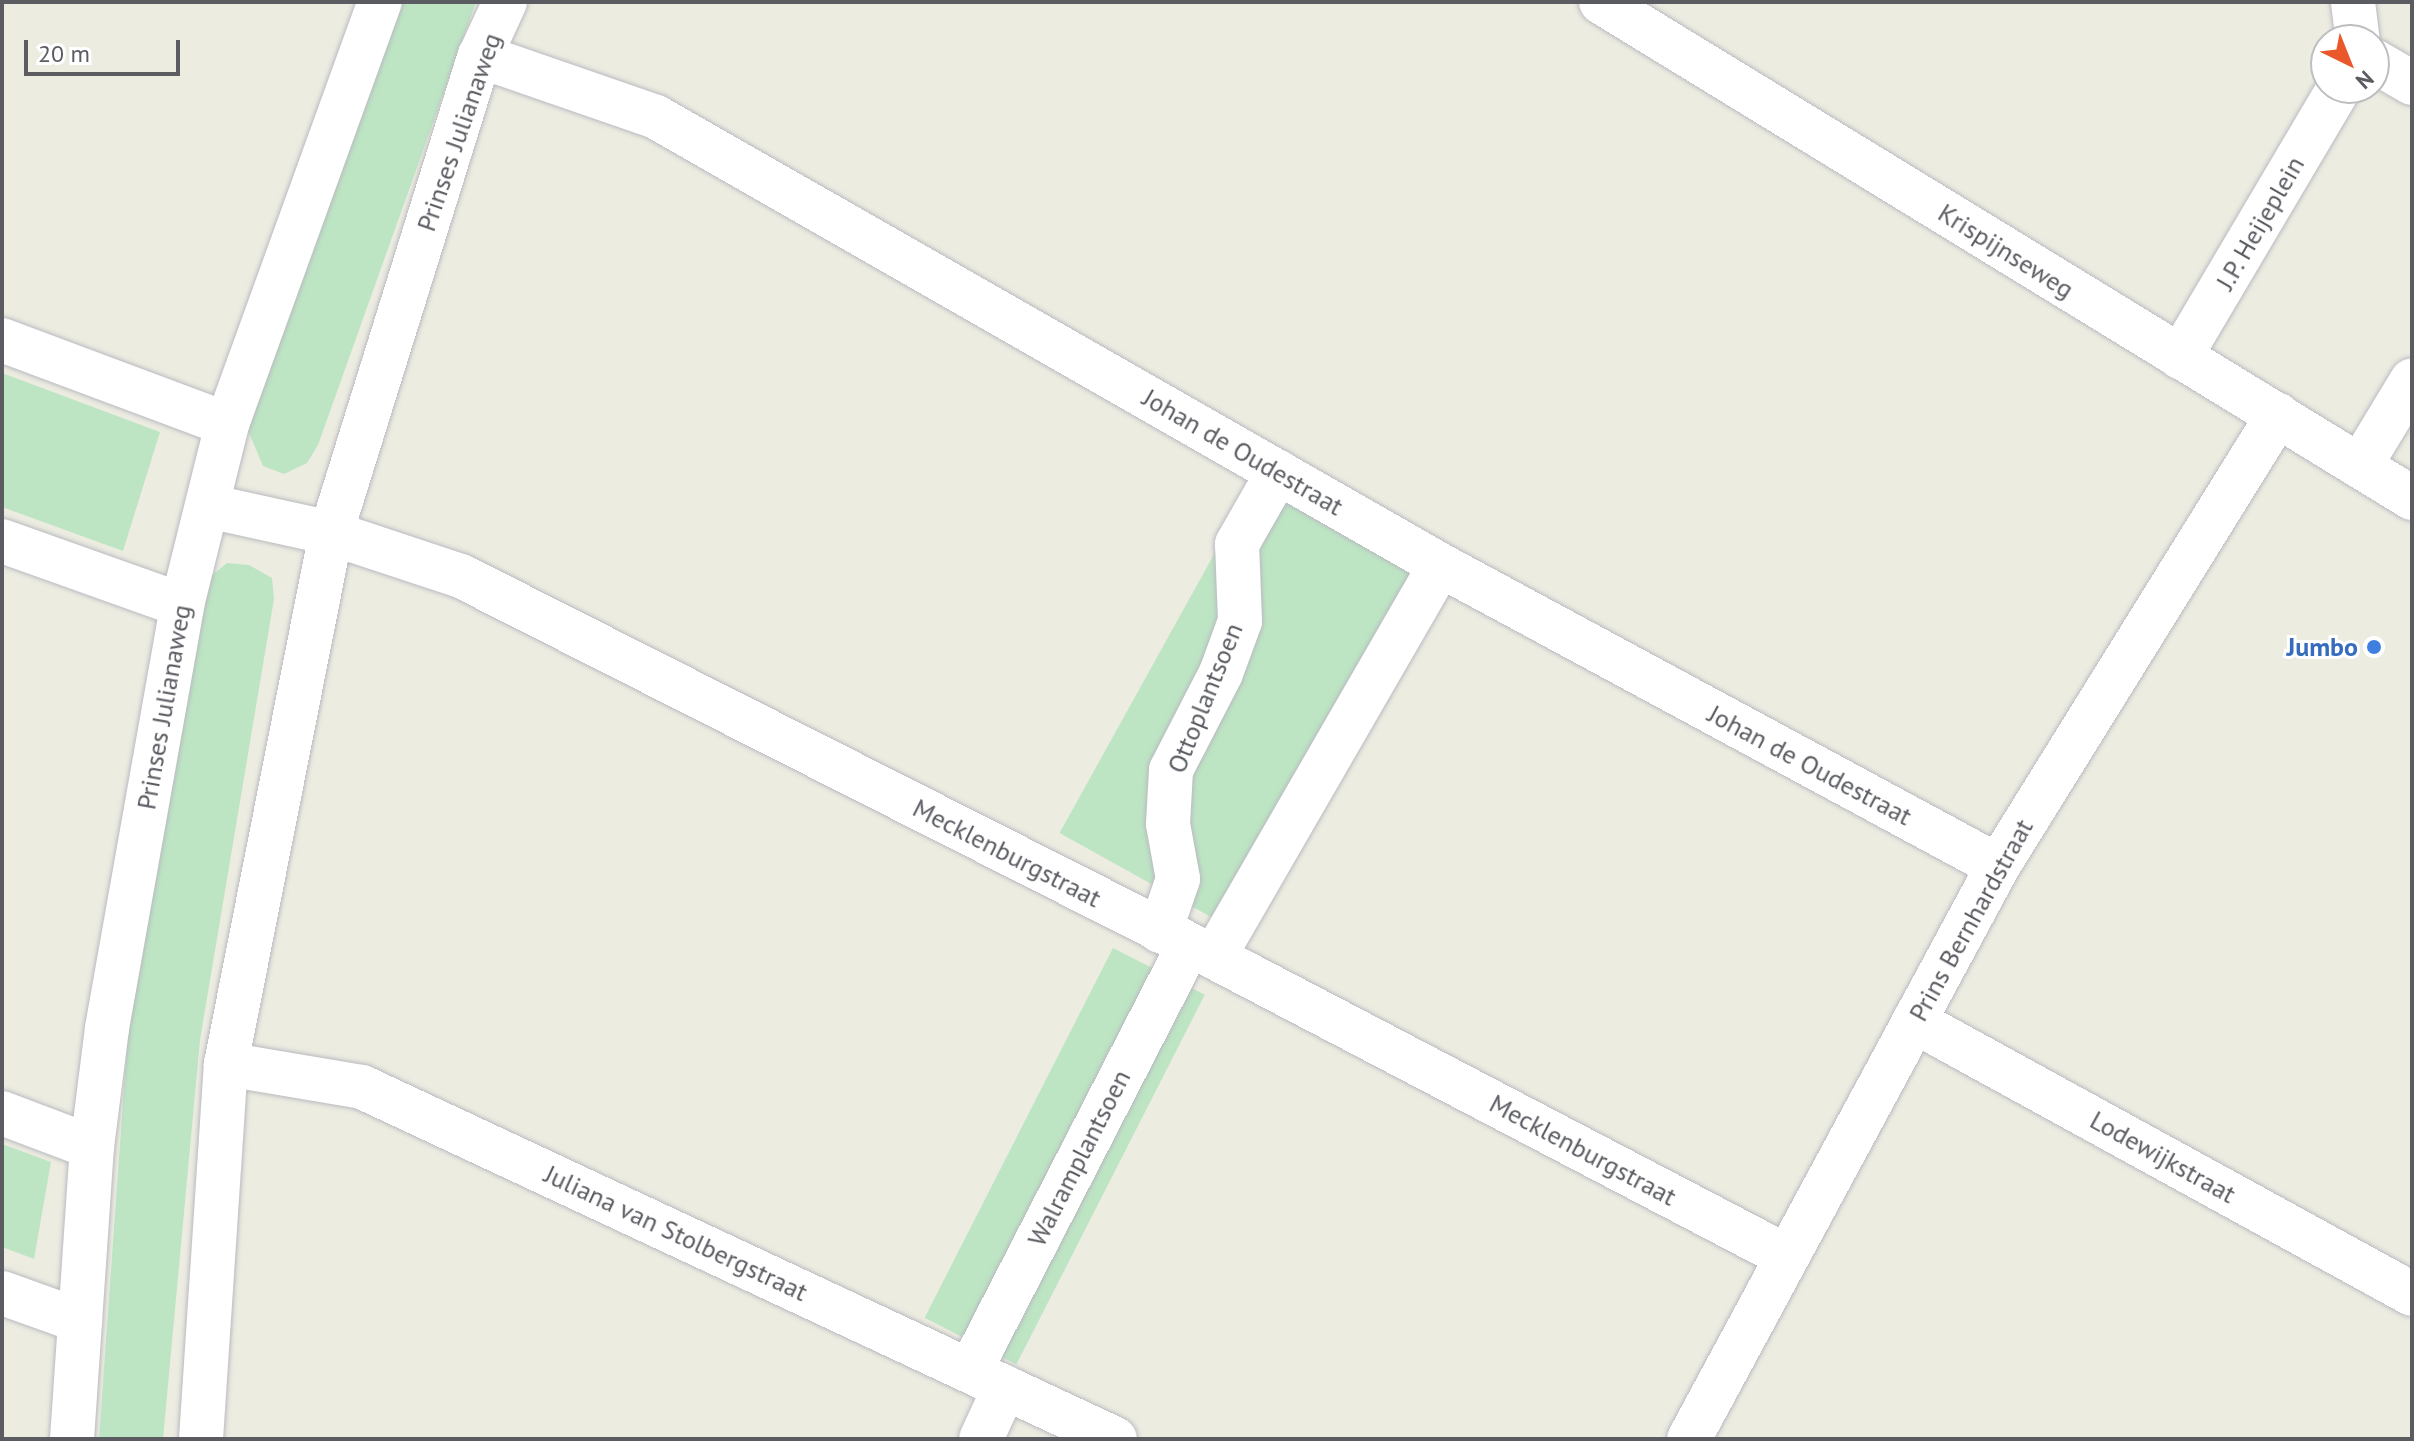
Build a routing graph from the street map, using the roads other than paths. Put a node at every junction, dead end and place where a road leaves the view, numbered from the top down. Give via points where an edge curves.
1 (380, 2) edge
2 (505, 2) edge
3 (1601, 2) edge
4 (2353, 2) edge
5 (2356, 24) edge
6 (480, 56) junction
7 (2390, 70) edge
8 (2412, 83) edge
9 (2330, 104) edge
10 (2, 340) edge
11 (2180, 357) junction
12 (2412, 380) edge
13 (2278, 415) junction
14 (227, 424) junction
15 (2360, 466) junction
16 (1278, 472) junction
17 (2412, 498) edge
18 (208, 506) junction
19 (331, 533) junction
20 (2, 541) edge
21 (1440, 565) junction
22 (182, 605) junction
23 (1998, 866) junction
24 (1187, 945) junction
25 (1914, 1021) junction
26 (226, 1064) junction
27 (2, 1113) edge
28 (92, 1147) junction
29 (1784, 1255) junction
30 (2, 1293) edge
31 (2412, 1294) edge
32 (80, 1321) junction
33 (988, 1378) junction
34 (1694, 1437) edge
35 (72, 1439) edge
36 (201, 1439) edge
37 (981, 1439) edge
38 (1115, 1439) edge

1 - 14 street, Prinses Julianaweg
2 - 6 street, Prinses Julianaweg
3 - 11 street, Krispijnseweg
4 - 5 street
6 - 16 street, Johan de Oudestraat via 656,117
6 - 19 street, Prinses Julianaweg
7 - 8 street
9 - 11 street, J.P. Heijeplein
10 - 14 street
11 - 13 street, Krispijnseweg
12 - 15 street
13 - 15 street, Krispijnseweg
13 - 23 street, Prins Bernhardstraat
14 - 18 street, Prinses Julianaweg
15 - 17 street, Krispijnseweg
16 - 21 street, Johan de Oudestraat
16 - 24 street, Ottoplantsoen via 1237,544 1236,634 1171,770 1168,824
18 - 19 street, Mecklenburgstraat
18 - 22 street, Prinses Julianaweg
19 - 24 street, Mecklenburgstraat via 461,576
19 - 26 street, Prinses Julianaweg
20 - 22 street
21 - 23 street, Johan de Oudestraat
21 - 24 street
22 - 28 street, Prinses Julianaweg via 107,1028
23 - 25 street, Prins Bernhardstraat
24 - 29 street, Mecklenburgstraat
24 - 33 street, Walramplantsoen
25 - 29 street, Prins Bernhardstraat
25 - 31 street, Lodewijkstraat
26 - 33 street, Juliana van Stolbergstraat via 362,1087
26 - 36 street, Prinses Julianaweg
27 - 28 street
28 - 32 street, Prinses Julianaweg
29 - 34 street, Prins Bernhardstraat
30 - 32 street
32 - 35 street, Prinses Julianaweg
33 - 37 street, Walramplantsoen
33 - 38 street, Juliana van Stolbergstraat

